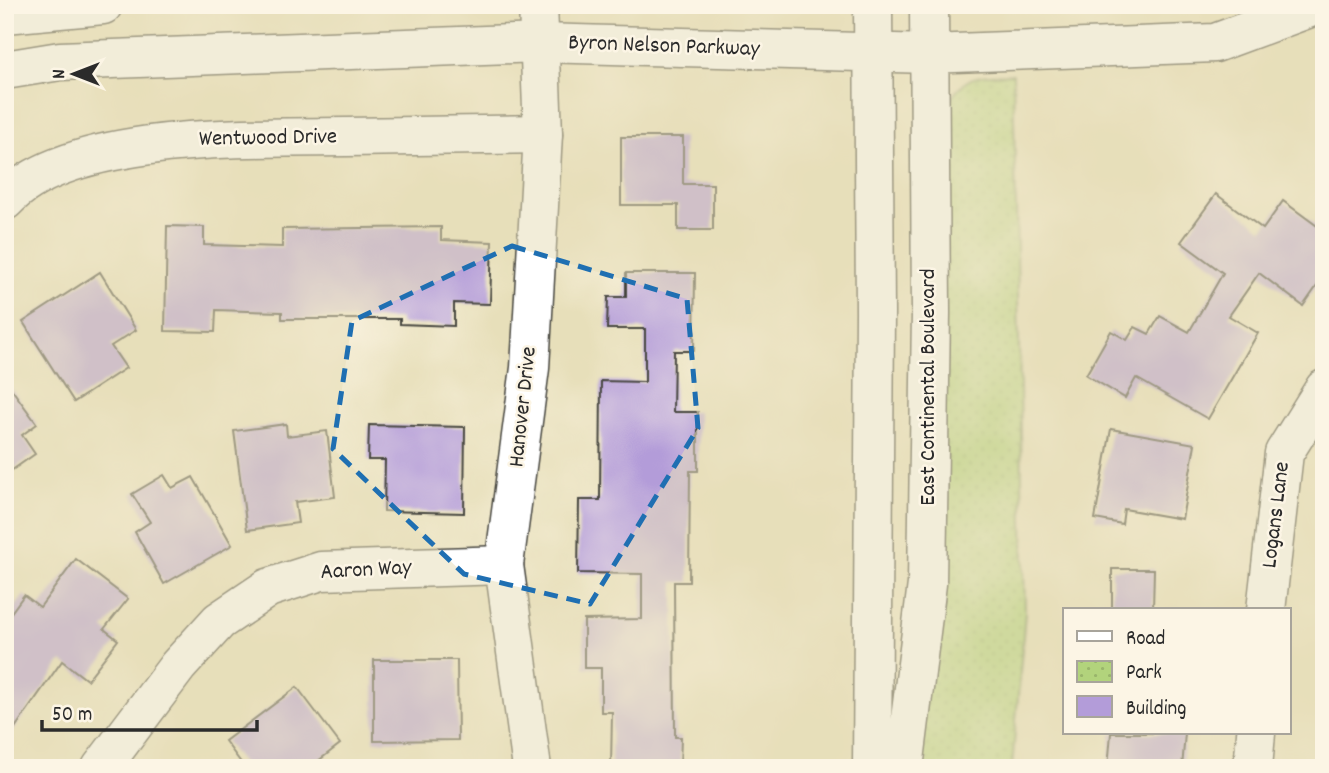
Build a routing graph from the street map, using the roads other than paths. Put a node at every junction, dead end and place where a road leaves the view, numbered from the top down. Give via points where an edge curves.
1 (103, 5) edge
2 (538, 5) edge
3 (873, 5) edge
4 (929, 5) edge
5 (1318, 5) edge
6 (5, 14) edge
7 (540, 43) junction
8 (873, 54) junction
9 (929, 54) junction
10 (5, 70) edge
11 (544, 134) junction
12 (5, 201) edge
13 (1324, 389) edge
14 (504, 565) junction
15 (1266, 608) edge
16 (1256, 734) edge
17 (102, 768) edge
18 (533, 768) edge
19 (872, 768) edge
20 (904, 768) edge
21 (1253, 768) edge

1 - 6 street
2 - 7 street, Hanover Drive
3 - 8 street
4 - 9 street, East Continental Boulevard
5 - 9 street, Byron Nelson Parkway via 1215,43
7 - 8 street, Byron Nelson Parkway
7 - 10 street, Byron Nelson Parkway via 60,61
7 - 11 street, Hanover Drive
8 - 9 street, Byron Nelson Parkway
8 - 19 street
9 - 20 street, East Continental Boulevard via 927,584
11 - 12 street, Wentwood Drive via 208,138 146,145 51,170
11 - 14 street, Hanover Drive via 530,368
13 - 15 street, Logans Lane via 1284,453
14 - 17 street, Aaron Way via 321,571 268,588 219,621 178,666
14 - 18 street, Hanover Drive
16 - 21 street

